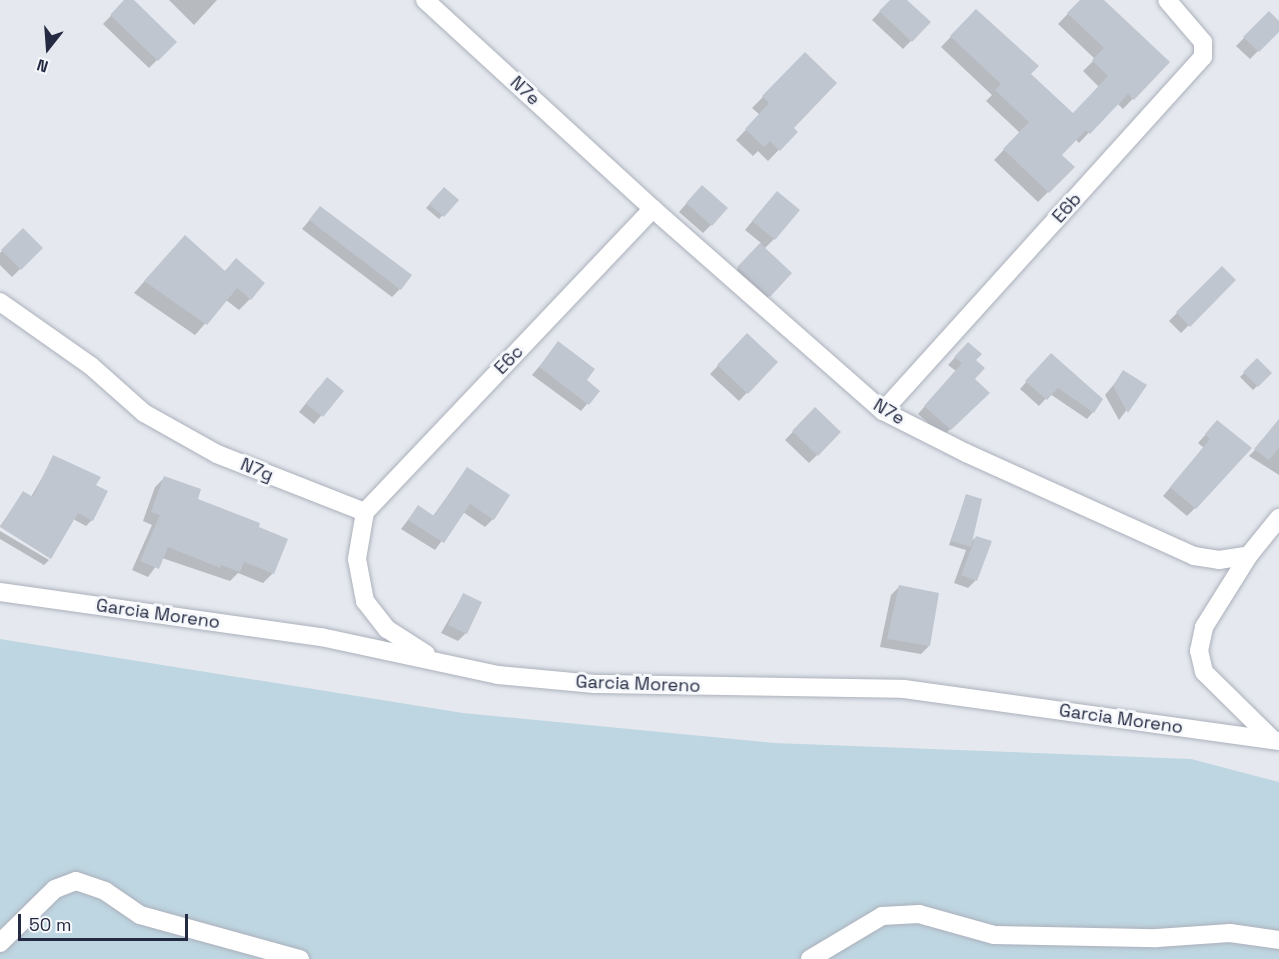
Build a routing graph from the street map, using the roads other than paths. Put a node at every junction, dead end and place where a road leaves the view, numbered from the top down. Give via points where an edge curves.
1 (426, 0) edge
2 (1167, 0) edge
3 (653, 209) junction
4 (0, 302) edge
5 (883, 411) junction
6 (365, 512) junction
7 (1279, 518) edge
8 (1249, 555) junction
9 (0, 592) edge
10 (443, 663) junction
11 (1276, 740) edge
12 (1279, 940) edge
13 (0, 943) edge
14 (300, 959) edge
15 (810, 959) edge

1 - 3 street, N7e
2 - 5 street, E6b via 1203,42 1203,57
3 - 5 street, N7e
3 - 6 street, E6c
4 - 6 street, N7g via 91,366 144,413 217,454
5 - 8 street, N7e via 966,453 1194,555 1219,560
6 - 10 street via 357,559 365,601 374,615 403,641
7 - 8 street
8 - 11 street via 1204,627 1198,651 1204,672
9 - 10 street, Garcia Moreno via 321,637
10 - 11 street, Garcia Moreno via 498,675 595,684 904,689
12 - 15 street via 1230,933 1157,938 994,935 919,914 882,916
13 - 14 street via 55,889 76,881 105,891 140,915

